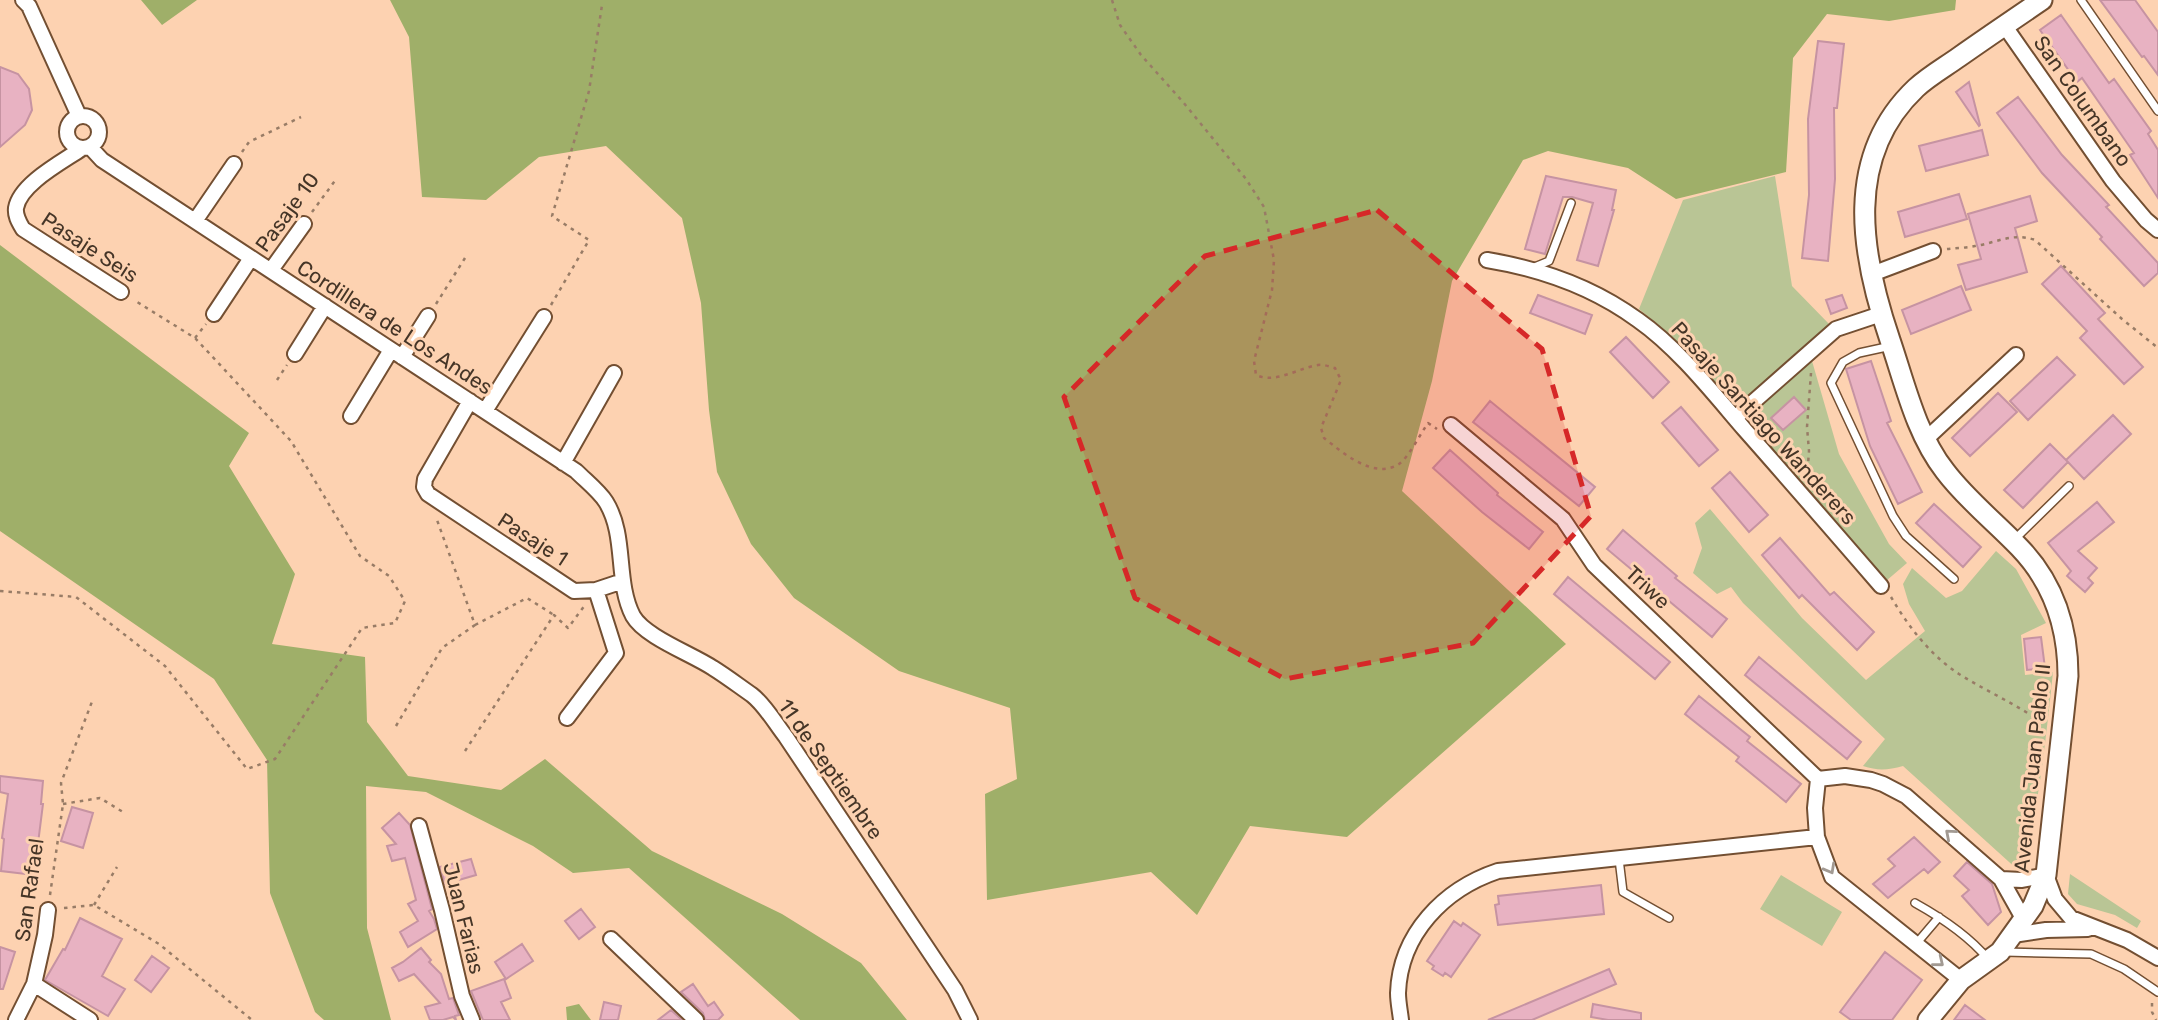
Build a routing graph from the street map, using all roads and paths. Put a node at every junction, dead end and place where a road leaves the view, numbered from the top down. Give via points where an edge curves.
1 (23, 0) edge
2 (1112, 0) edge
3 (2042, 0) edge
4 (2081, 0) edge
5 (602, 5) dead end
6 (2004, 25) junction
7 (2158, 111) edge
8 (79, 116) junction
9 (301, 117) dead end
10 (85, 148) junction
11 (234, 164) joint
12 (337, 178) dead end
13 (1571, 203) dead end
14 (195, 221) junction
15 (304, 224) joint
16 (2158, 230) edge
17 (1933, 251) joint
18 (465, 257) dead end
19 (251, 258) junction
20 (1487, 260) dead end
21 (1531, 268) junction
22 (271, 270) junction
23 (1872, 274) junction
24 (121, 292) joint
25 (326, 306) junction
26 (214, 314) dead end
27 (1881, 314) junction
28 (428, 316) joint
29 (544, 317) joint
30 (1891, 345) junction
31 (2158, 348) edge
32 (397, 353) junction
33 (295, 354) dead end
34 (2015, 355) dead end
35 (1812, 364) dead end
36 (614, 373) dead end
37 (470, 401) junction
38 (485, 411) junction
39 (351, 416) dead end
40 (1735, 418) junction
41 (1451, 425) joint
42 (1925, 440) junction
43 (563, 463) junction
44 (1807, 482) dead end
45 (2069, 486) dead end
46 (428, 494) junction
47 (2013, 541) junction
48 (1954, 579) dead end
49 (623, 581) junction
50 (1881, 586) joint
51 (596, 590) junction
52 (0, 591) edge
53 (554, 615) junction
54 (475, 625) junction
55 (93, 699) dead end
56 (567, 718) dead end
57 (2050, 721) dead end
58 (396, 726) dead end
59 (465, 751) dead end
60 (1818, 779) junction
61 (63, 804) junction
62 (123, 812) dead end
63 (419, 826) dead end
64 (1817, 837) junction
65 (1619, 859) junction
66 (117, 867) dead end
67 (2046, 875) junction
68 (2001, 878) junction
69 (1915, 903) dead end
70 (94, 905) junction
71 (48, 910) junction
72 (1939, 917) junction
73 (1669, 918) dead end
74 (2018, 927) junction
75 (2094, 929) junction
76 (611, 939) dead end
77 (1916, 944) junction
78 (1994, 956) junction
79 (2158, 958) edge
80 (1961, 979) junction
81 (34, 984) junction
82 (2155, 990) edge
83 (16, 1020) edge
84 (90, 1020) edge
85 (252, 1020) edge
86 (472, 1020) edge
87 (696, 1020) edge
88 (970, 1020) edge
89 (1401, 1020) edge
90 (1928, 1020) edge
91 (2156, 1020) edge

1 - 8 street
2 - 41 path via 1120,25 1141,55 1264,207 1274,260 1272,290 1254,360 1256,375 1264,379 1320,364 1335,368 1341,380 1321,428 1324,438 1374,469 1401,464 1428,423 1444,434
3 - 6 street, Avenida Juan Pablo II
4 - 7 lane
5 - 29 path via 589,91 552,216 589,240
6 - 16 street, San Columbano via 2113,181
6 - 23 street, Avenida Juan Pablo II via 1924,82 1882,134 1864,193
8 - 10 street, Cordillera de Los Andes via 67,128 67,138 72,145
8 - 10 street via 89,117 99,132 97,141
9 - 11 path via 249,142
10 - 14 street, Cordillera de Los Andes
10 - 24 street, Pasaje Seis via 33,182 16,208 17,219 23,229
11 - 14 street
12 - 15 path, Pasaje 10
13 - 21 lane via 1549,261
14 - 19 street, Cordillera de Los Andes
15 - 22 street, Pasaje 10
17 - 23 street
17 - 31 path via 2014,236 2035,240
18 - 28 path
19 - 22 street, Cordillera de Los Andes
19 - 26 street
20 - 21 street, Pasaje Santiago Wanderers
21 - 40 street, Pasaje Santiago Wanderers via 1597,294 1639,320
22 - 25 street, Cordillera de Los Andes
23 - 27 street, Avenida Juan Pablo II
24 - 52 path, Pasaje Seis via 195,338 291,441 360,556 389,576 405,601 395,623 362,628 275,759 247,769 165,666 76,597
25 - 32 street, Cordillera de Los Andes
25 - 33 street
27 - 30 street, Avenida Juan Pablo II
27 - 40 street via 1836,329
28 - 32 street
29 - 38 street
30 - 42 street, Avenida Juan Pablo II
30 - 48 lane via 1843,362 1831,383 1893,516 1906,536
32 - 37 street, Cordillera de Los Andes
32 - 39 street
34 - 42 street
35 - 44 path
36 - 43 street
37 - 38 street, Cordillera de Los Andes
37 - 46 street via 425,479
38 - 43 street, Cordillera de Los Andes
40 - 50 street, Pasaje Santiago Wanderers
41 - 60 street, Triwe via 1563,519 1594,565
42 - 47 street, Avenida Juan Pablo II via 1969,499
43 - 49 street, Cordillera de Los Andes via 606,501 617,532
45 - 47 lane
46 - 51 street, Pasaje 1 via 574,591
46 - 54 path
47 - 67 street, Avenida Juan Pablo II via 2048,587 2062,621 2068,658
49 - 51 street, Pasaje 1
49 - 88 street, 11 de Septiembre via 633,615 644,629 756,698 955,990
50 - 57 path via 1938,658 2034,717
51 - 53 path via 568,628
51 - 56 street via 616,653
53 - 54 path via 527,598
53 - 59 path
54 - 58 path via 442,648
55 - 61 path, San Rafael via 61,783
60 - 64 street
68 -> 60 street via 1895,789 1858,777
61 - 62 path via 100,798
61 - 71 path, San Rafael
63 - 86 street, Juan Farias
64 - 65 street
64 -> 77 street via 1832,877
65 - 73 lane via 1623,892
65 - 89 street via 1498,871 1455,891 1431,913 1411,943 1400,977
66 - 70 path
67 - 68 street
67 - 74 street, Avenida Juan Pablo II
67 - 75 street via 2061,909
68 - 74 street
69 - 72 lane
70 - 71 path
70 - 85 path via 159,944
71 - 81 street, San Rafael
72 - 77 lane
72 - 78 lane
74 - 75 street
74 - 78 street, Avenida Juan Pablo II
75 - 79 street via 2127,940
76 - 87 street
77 -> 80 street
78 - 80 street, Avenida Juan Pablo II
78 - 82 lane via 2091,954
80 - 90 street, Avenida Juan Pablo II
81 - 83 street, San Rafael
81 - 84 street
82 - 91 path via 2152,1012

